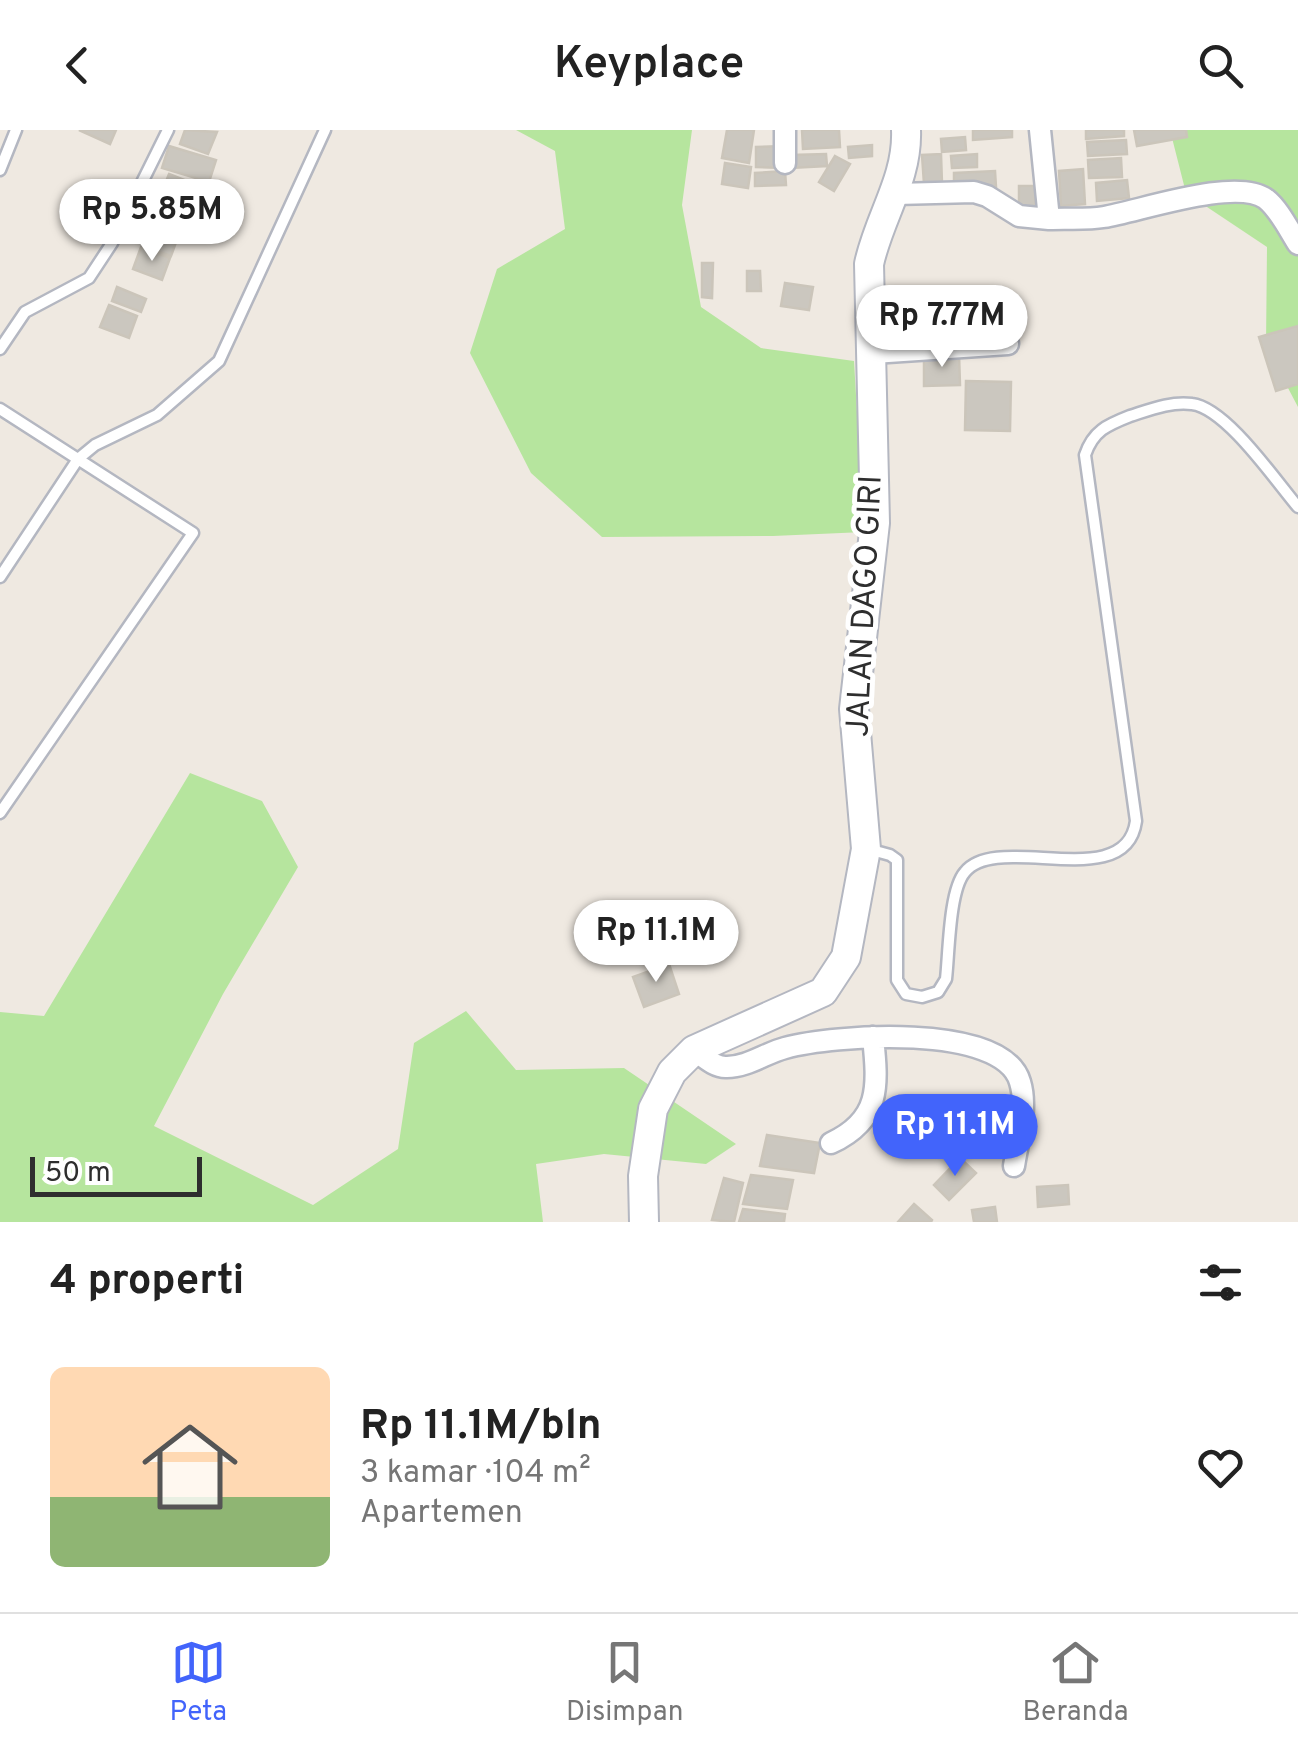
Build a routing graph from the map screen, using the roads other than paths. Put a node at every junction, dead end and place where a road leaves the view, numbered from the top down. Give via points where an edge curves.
1 (16, 130) edge
2 (168, 130) edge
3 (325, 130) edge
4 (785, 130) edge
5 (906, 130) edge
6 (1040, 130) edge
7 (785, 163) dead end
8 (0, 170) edge
9 (896, 194) junction
10 (1049, 219) junction
11 (1298, 244) edge
12 (5, 334) edge
13 (1008, 344) dead end
14 (0, 349) edge
15 (873, 354) junction
16 (0, 408) edge
17 (78, 459) junction
18 (1298, 507) edge
19 (0, 577) edge
20 (0, 813) edge
21 (866, 849) junction
22 (873, 1036) junction
23 (694, 1050) junction
24 (831, 1143) dead end
25 (1014, 1166) dead end
26 (644, 1222) edge

1 - 8 lane
2 - 12 lane via 89,278 25,312
3 - 17 lane via 220,361 157,415
4 - 7 street
5 - 9 main road, JALAN DAGO GIRI
6 - 10 street
9 - 10 street via 974,192 1020,216
9 - 15 main road, JALAN DAGO GIRI via 869,264
10 - 11 street via 1104,217 1234,191 1267,200
12 - 14 lane
13 - 15 street
15 - 21 main road, JALAN DAGO GIRI via 876,523 854,709
16 - 17 lane
17 - 19 lane
17 - 20 lane via 193,534
18 - 21 lane via 1213,412 1192,404 1161,406 1108,424 1091,437 1085,454 1134,836 1105,857 1006,859 965,871 957,886 946,978 938,992 922,997 906,994 897,980 897,860
21 - 23 main road, JALAN DAGO GIRI via 846,957 822,992
22 - 23 street via 784,1048 726,1068
22 - 24 street via 877,1076 865,1120
22 - 25 street via 962,1044 1013,1066 1023,1102
23 - 26 main road, JALAN DAGO GIRI via 672,1072 653,1109

